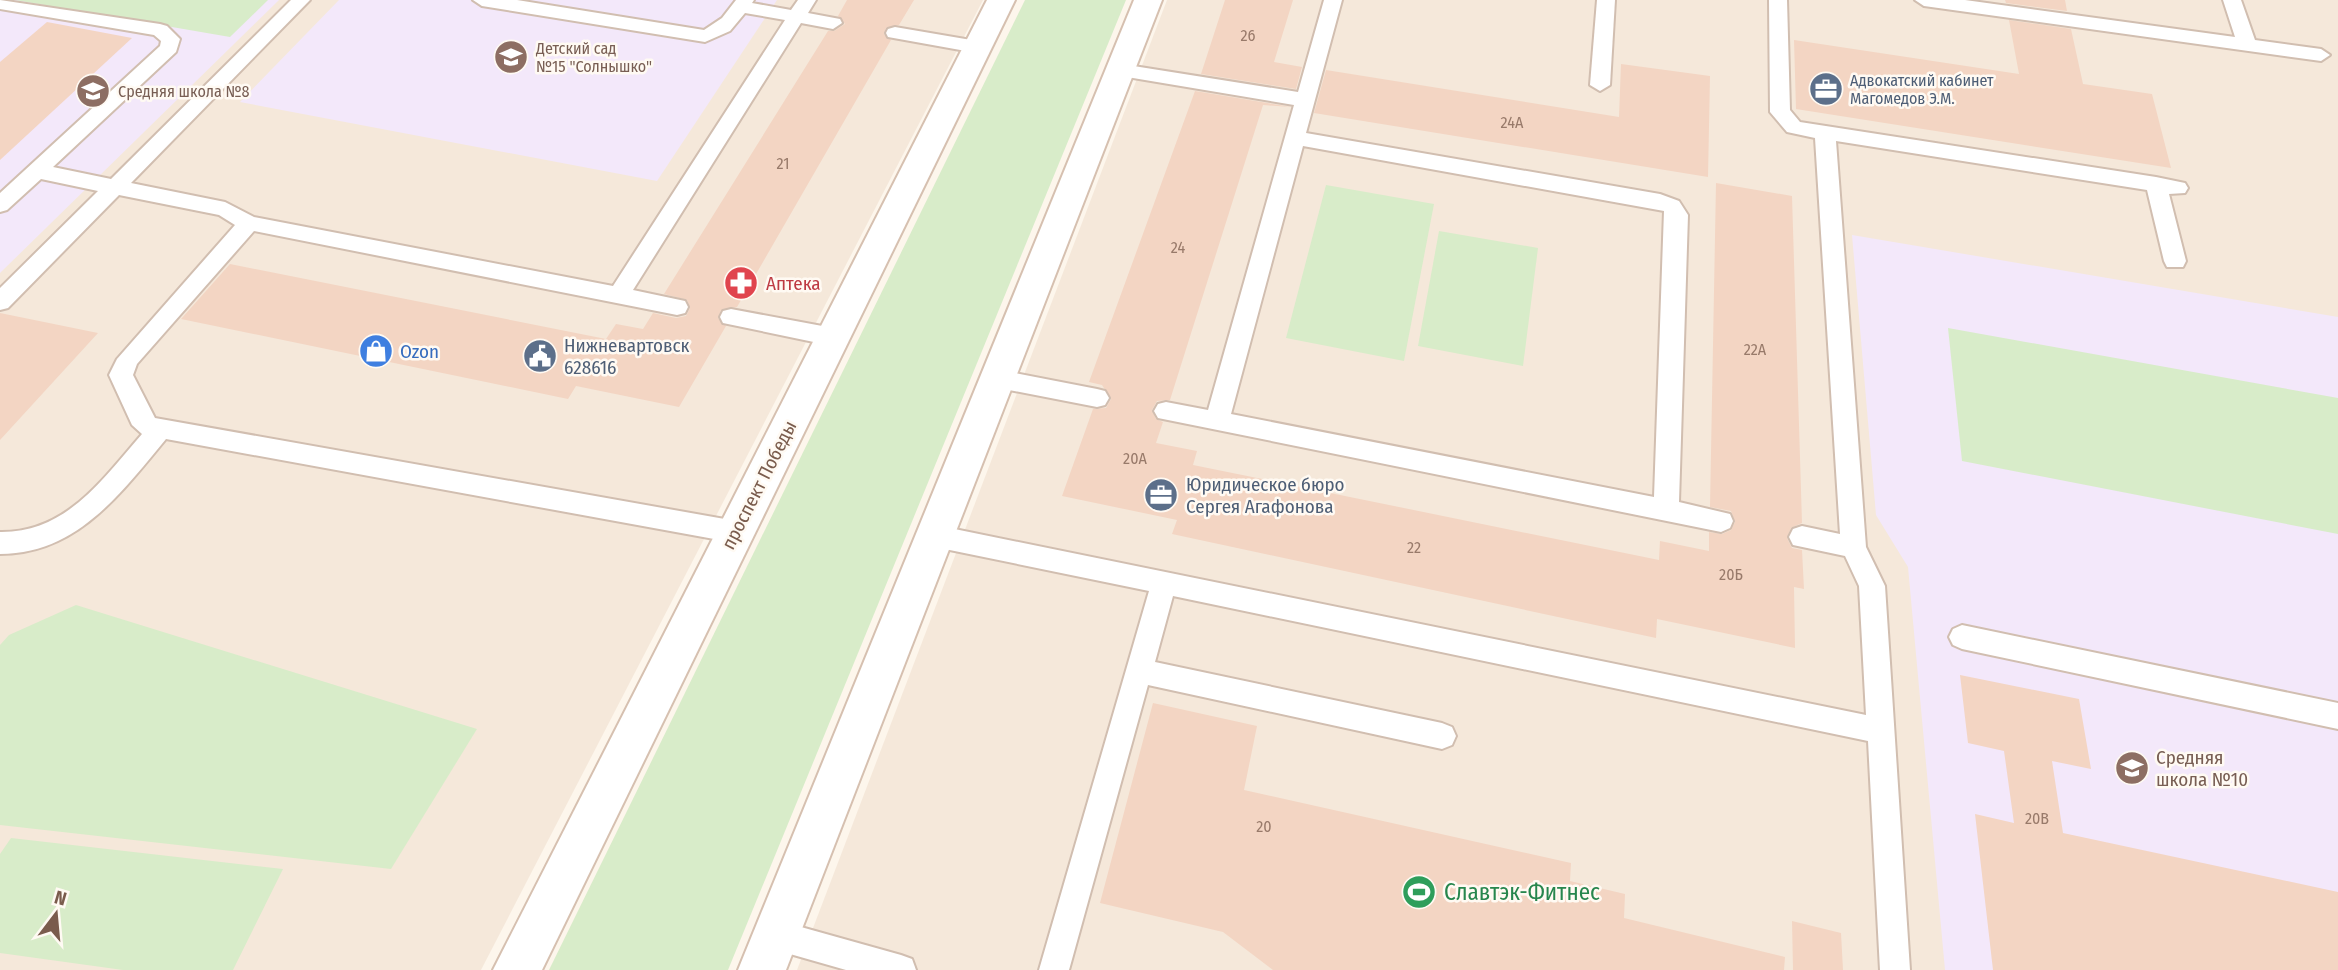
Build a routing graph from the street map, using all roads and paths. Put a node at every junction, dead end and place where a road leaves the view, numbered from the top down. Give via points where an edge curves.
1 (300, 0) edge
2 (482, 0) edge
3 (1001, 0) edge
4 (1149, 0) edge
5 (1333, 0) edge
6 (1605, 0) edge
7 (1778, 0) edge
8 (1924, 0) edge
9 (2232, 0) edge
10 (0, 3) edge
11 (743, 4) edge
12 (801, 8) edge
13 (833, 23) dead end
14 (895, 33) dead end
15 (2247, 44) junction
16 (977, 47) junction
17 (2321, 55) dead end
18 (1121, 70) junction
19 (1600, 86) dead end
20 (1305, 100) junction
21 (1825, 133) junction
22 (1294, 138) junction
23 (37, 171) junction
24 (2156, 184) junction
25 (115, 187) junction
26 (2178, 188) dead end
27 (0, 205) edge
28 (249, 223) junction
29 (2175, 261) dead end
30 (619, 295) junction
31 (0, 302) edge
32 (677, 307) dead end
33 (731, 317) dead end
34 (833, 337) junction
35 (999, 379) junction
36 (1097, 398) dead end
37 (1166, 411) dead end
38 (1217, 421) junction
39 (159, 430) junction
40 (1667, 510) junction
41 (1721, 521) dead end
42 (736, 532) junction
43 (935, 536) junction
44 (1802, 537) dead end
45 (0, 542) edge
46 (1853, 547) junction
47 (1164, 583) junction
48 (1962, 637) dead end
49 (1139, 671) junction
50 (2338, 716) edge
51 (1881, 731) junction
52 (1442, 736) dead end
53 (776, 935) junction
54 (517, 970) edge
55 (762, 970) edge
56 (901, 970) edge
57 (1054, 970) edge
58 (1895, 970) edge

1 - 25 lane
2 - 11 lane via 705,36 719,33
3 - 16 main road, проспект Победы
4 - 18 main road
5 - 20 lane
6 - 19 lane
7 - 21 lane via 1780,112 1794,127
8 - 15 lane
9 - 15 lane
10 - 23 lane via 160,30 171,39 169,48
11 - 12 lane
12 - 13 lane
12 - 30 lane
14 - 16 lane
15 - 17 lane
16 - 34 main road, проспект Победы
18 - 20 lane
18 - 35 main road
20 - 22 lane
21 - 24 lane
21 - 46 lane
22 - 38 lane
22 - 40 lane via 1672,206 1677,215
23 - 25 lane
23 - 27 lane
24 - 26 lane
24 - 29 lane
25 - 28 lane via 225,209
25 - 31 lane
28 - 30 lane
28 - 39 lane via 124,367 121,375 140,418
30 - 32 lane
33 - 34 lane
34 - 42 main road, проспект Победы
35 - 36 lane
35 - 43 main road
37 - 38 lane
38 - 40 lane
39 - 42 lane
39 - 45 lane via 93,506 72,523 46,537
40 - 41 lane
42 - 54 main road, проспект Победы
43 - 47 lane
43 - 53 main road
44 - 46 lane
46 - 51 lane via 1872,586
47 - 49 lane
47 - 51 lane
48 - 50 lane
49 - 52 lane
49 - 57 lane
51 - 58 lane
53 - 55 main road
53 - 56 lane

